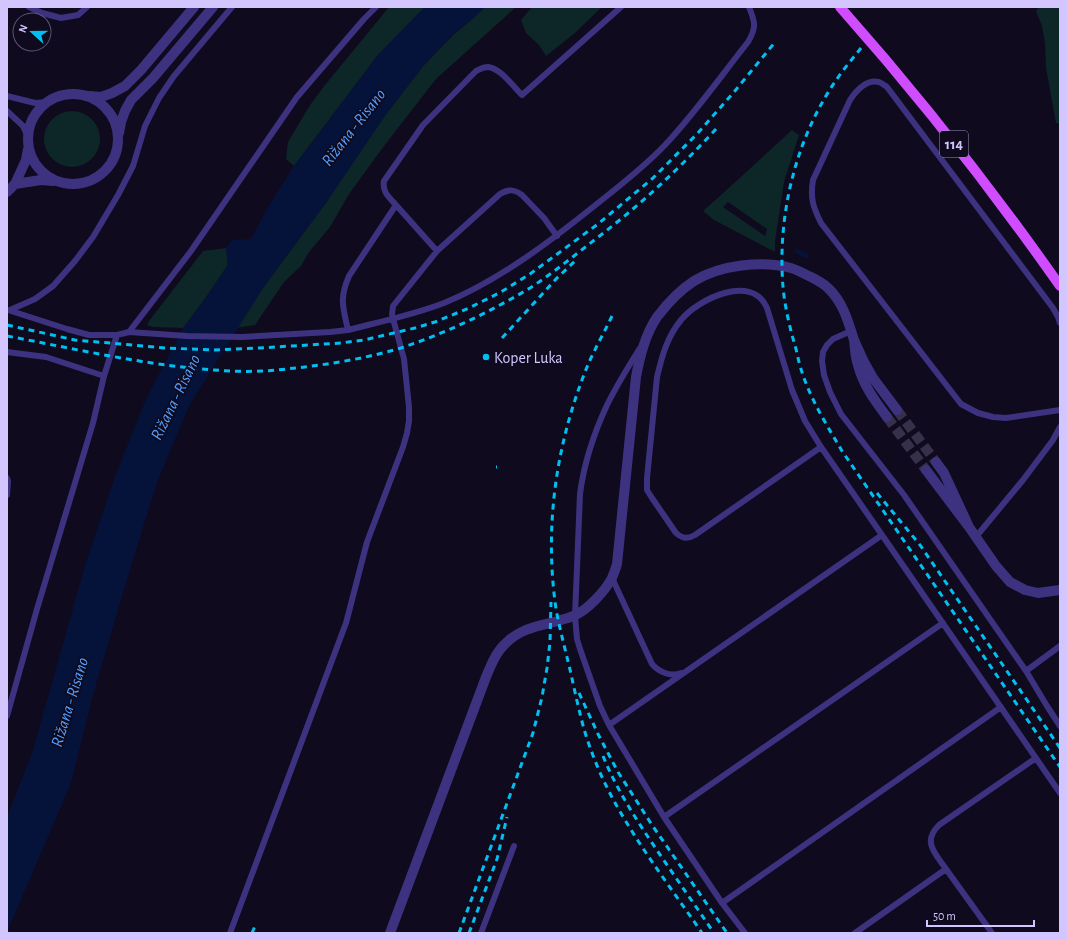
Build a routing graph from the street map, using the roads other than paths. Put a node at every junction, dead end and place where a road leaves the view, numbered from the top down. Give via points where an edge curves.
1 (29, 7) edge
2 (87, 7) edge
3 (194, 7) edge
4 (213, 7) edge
5 (232, 7) edge
6 (376, 7) edge
7 (621, 7) edge
8 (749, 7) edge
9 (840, 7) edge
10 (7, 96) edge
11 (87, 96) junction
12 (48, 102) junction
13 (7, 111) edge
14 (28, 136) junction
15 (118, 139) junction
16 (28, 147) junction
17 (56, 182) junction
18 (11, 188) edge
19 (396, 205) junction
20 (557, 236) junction
21 (437, 251) junction
22 (1060, 286) edge
23 (8, 310) edge
24 (392, 319) junction
25 (1060, 323) edge
26 (348, 330) junction
27 (130, 332) junction
28 (117, 335) junction
29 (853, 336) junction
30 (646, 337) junction
31 (7, 352) edge
32 (104, 376) junction
33 (897, 410) tunnel mouth
34 (1060, 410) edge
35 (887, 418) tunnel mouth
36 (1060, 427) edge
37 (822, 447) junction
38 (936, 462) tunnel mouth
39 (926, 470) tunnel mouth
40 (7, 478) edge
41 (7, 496) edge
42 (968, 527) junction
43 (882, 535) junction
44 (975, 538) junction
45 (612, 578) junction
46 (1060, 590) edge
47 (574, 616) junction
48 (943, 623) junction
49 (1060, 646) edge
50 (1026, 671) junction
51 (684, 672) junction
52 (1001, 707) junction
53 (7, 716) edge
54 (609, 725) junction
55 (1060, 726) edge
56 (1036, 758) junction
57 (1060, 793) edge
58 (664, 816) junction
59 (514, 846) dead end
60 (946, 869) junction
61 (722, 903) junction
62 (230, 933) edge
63 (390, 933) edge
64 (481, 933) edge
65 (745, 933) edge
66 (855, 933) edge
67 (992, 933) edge

1 - 2 lane via 61,18 78,15
3 - 11 street via 125,86 101,97
4 - 15 street via 131,100 121,122
5 - 23 lane via 174,76 159,98 145,126 133,166 93,237 53,286 35,299
6 - 27 lane via 297,97 191,252
7 - 19 lane via 522,94 494,68 476,71 423,125 384,181 384,191
8 - 20 lane via 754,19 753,34 689,117 664,146 632,175
9 - 22 main road, 114 via 935,120
10 - 12 lane via 36,103
11 - 12 street via 67,94
11 - 15 street via 98,101 112,116 117,126
12 - 14 street via 34,117
13 - 14 lane via 23,126
14 - 16 street
15 - 17 street via 117,151 104,173 81,184 68,185
16 - 17 street via 36,166
16 - 18 street via 26,160
17 - 18 street via 41,180
19 - 21 lane
19 - 26 lane via 348,276 344,286 342,303
20 - 21 lane via 522,195 509,190 500,194
20 - 24 lane via 478,287 443,303
21 - 24 lane via 395,302
23 - 28 lane via 89,335
24 - 26 lane
24 - 62 lane via 404,359 409,407 407,433 367,542 346,623
25 - 34 lane via 1053,308 887,87 880,82 872,82 855,92 814,180 812,202 821,223 961,404 993,418
26 - 27 lane via 242,338
27 - 28 lane
28 - 32 lane
29 - 30 street via 840,304 820,282 793,268 746,265 727,268 694,281 667,305
29 - 33 street via 873,378
29 - 35 street via 858,365 865,384
29 - 50 lane via 833,339 823,352 824,375 841,414 904,495
30 - 45 street via 636,377 618,564
30 - 47 lane via 607,406 586,463 580,494
31 - 32 lane via 46,357
32 - 53 lane via 93,423
36 - 44 lane via 1023,480
37 - 37 lane via 805,421 792,390 767,308 760,296 746,291 721,294 704,301 682,319 666,345 657,377 647,478 647,490 676,533 685,538 696,535
37 - 43 lane
38 - 42 street
39 - 42 street
40 - 41 lane
42 - 44 street
43 - 48 lane
43 - 51 lane
44 - 46 street via 1010,582 1038,593
45 - 47 street via 595,600
45 - 51 lane via 652,664 663,673
47 - 54 lane via 577,639
47 - 63 street via 534,626 516,635 496,655
48 - 52 lane
48 - 58 lane
49 - 50 lane
50 - 55 lane
51 - 54 lane
52 - 56 lane
52 - 61 lane
54 - 58 lane
56 - 57 lane
56 - 60 lane via 934,831 930,843
58 - 61 lane
59 - 64 lane
60 - 66 lane
60 - 67 lane
61 - 65 lane

